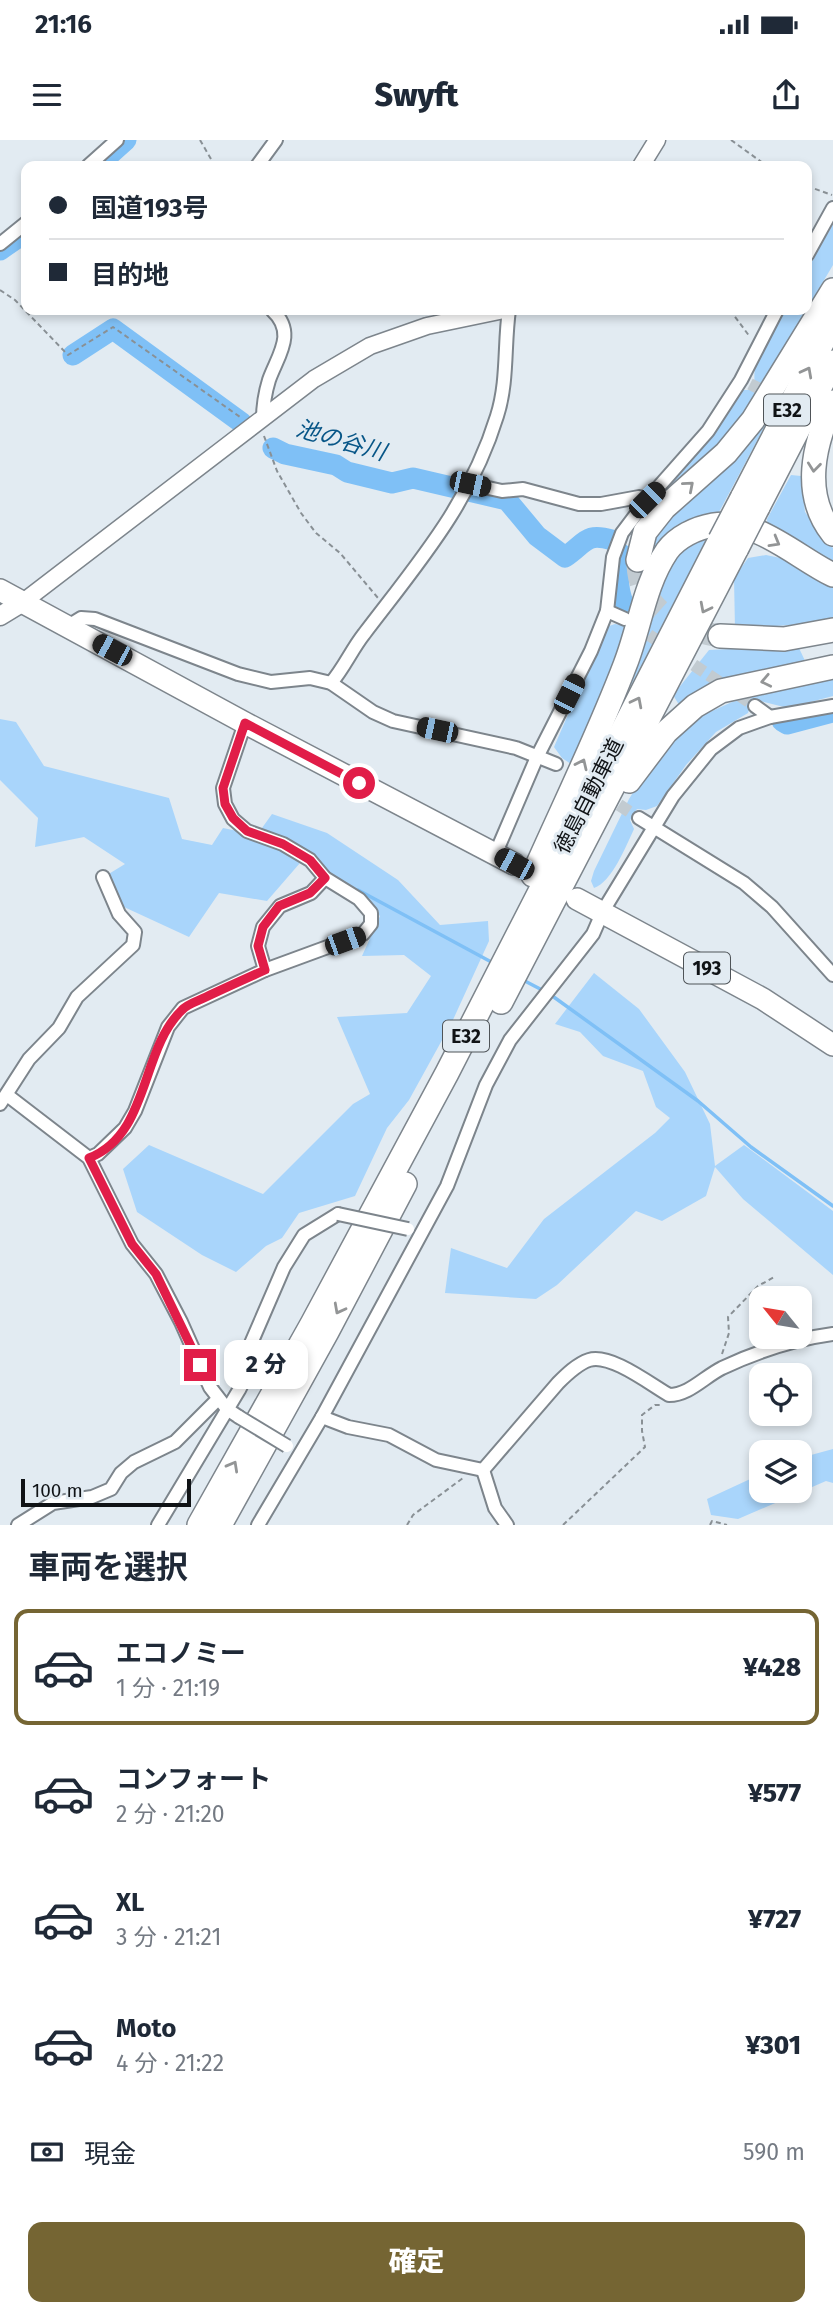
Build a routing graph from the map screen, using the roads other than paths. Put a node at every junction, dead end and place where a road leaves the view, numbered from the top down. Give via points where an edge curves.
1 (117, 140) edge
2 (276, 140) edge
3 (657, 140) edge
4 (94, 161) edge
5 (261, 161) edge
6 (644, 161) edge
7 (833, 208) edge
8 (21, 227) edge
9 (0, 244) edge
10 (812, 247) edge
11 (833, 289) edge
12 (278, 315) edge
13 (482, 315) edge
14 (507, 315) edge
15 (774, 315) edge
16 (833, 322) edge
17 (833, 362) edge
18 (833, 402) edge
19 (258, 423) junction
20 (468, 488) junction
21 (647, 500) junction
22 (750, 502) junction
23 (833, 534) edge
24 (728, 544) junction
25 (638, 560) tunnel mouth
26 (833, 575) edge
27 (0, 590) edge
28 (23, 602) junction
29 (607, 611) junction
30 (0, 616) edge
31 (625, 619) tunnel mouth
32 (68, 626) junction
33 (833, 630) edge
34 (720, 636) tunnel mouth
35 (833, 667) edge
36 (331, 683) junction
37 (755, 706) tunnel mouth
38 (833, 706) edge
39 (770, 717) junction
40 (245, 723) junction
41 (537, 757) junction
42 (556, 764) dead end
43 (639, 818) tunnel mouth
44 (654, 827) junction
45 (504, 859) joint
46 (103, 877) dead end
47 (325, 878) junction
48 (577, 898) dead end
49 (603, 911) junction
50 (521, 963) junction
51 (265, 970) junction
52 (833, 975) edge
53 (833, 1045) edge
54 (447, 1073) junction
55 (4, 1100) edge
56 (89, 1158) junction
57 (422, 1233) junction
58 (833, 1334) edge
59 (218, 1399) junction
60 (227, 1409) junction
61 (323, 1417) junction
62 (301, 1454) junction
63 (479, 1469) junction
64 (18, 1525) edge
65 (158, 1525) edge
66 (199, 1525) edge
67 (220, 1525) edge
68 (258, 1525) edge
69 (507, 1525) edge

1 - 4 street
2 - 5 street
3 - 6 street
7 - 10 street
8 - 9 street
25 -> 11 highway via 645,532 664,508 726,453 753,420
12 - 19 street via 285,332 283,349
13 - 19 street via 426,326 370,346 314,379
14 - 20 street via 503,390
15 - 21 street via 759,342 746,382
22 -> 16 highway, 徳島自動車道 / E32
17 - 22 highway, 徳島自動車道 / E32
18 -> 23 highway via 817,442 812,475 817,507
19 - 28 street
20 - 21 street via 523,489 579,504
20 - 36 street via 436,541 354,646
21 - 29 street via 622,533 613,557
22 - 24 highway, 徳島自動車道 / E32, bridge
24 -> 50 highway, 徳島自動車道 / E32
54 -> 24 highway, 徳島自動車道 / E32
54 -> 26 highway via 608,708 655,569 670,547 688,533 712,525 736,525 754,530
27 - 28 highway
28 - 30 main road
28 - 32 highway
29 - 31 street
29 - 41 street
32 - 36 street via 81,618 95,619 238,674 271,682 310,678
32 - 40 highway
33 - 34 highway via 784,639
35 -> 50 highway via 721,691 695,706 666,732 635,771
36 - 41 street via 393,721 510,746
37 - 39 street
38 - 39 street
39 - 44 street via 739,728 711,749
40 - 45 highway
40 - 47 street via 223,788 225,804 247,831 310,860
41 - 42 street
41 - 45 street
43 - 44 street
44 - 49 street
44 - 52 street via 744,883
46 - 55 street via 119,914 135,932 133,945 77,997
47 - 51 street via 310,893 279,906 263,927 258,946
47 - 51 street via 359,899 371,913 371,923 363,934
48 - 49 highway, 193
49 - 53 highway, 193 via 762,999
49 - 57 street via 593,934 510,1040
50 -> 67 highway, 徳島自動車道 / E32
51 - 56 street via 183,1008 168,1027 125,1128
66 -> 54 highway, 徳島自動車道 / E32
55 - 56 street
56 - 59 street via 132,1244 156,1274
57 - 60 street, bridge via 338,1214 304,1235 284,1267 246,1355 245,1378
57 - 61 street
58 - 63 street via 758,1353 680,1395 669,1395 606,1359 590,1360 569,1373
59 - 60 street
59 - 64 street via 175,1442 134,1462 111,1489 53,1503
60 - 62 street, bridge
60 - 65 street
61 - 62 street
61 - 63 street via 389,1435 436,1460
62 - 68 street
63 - 69 street

